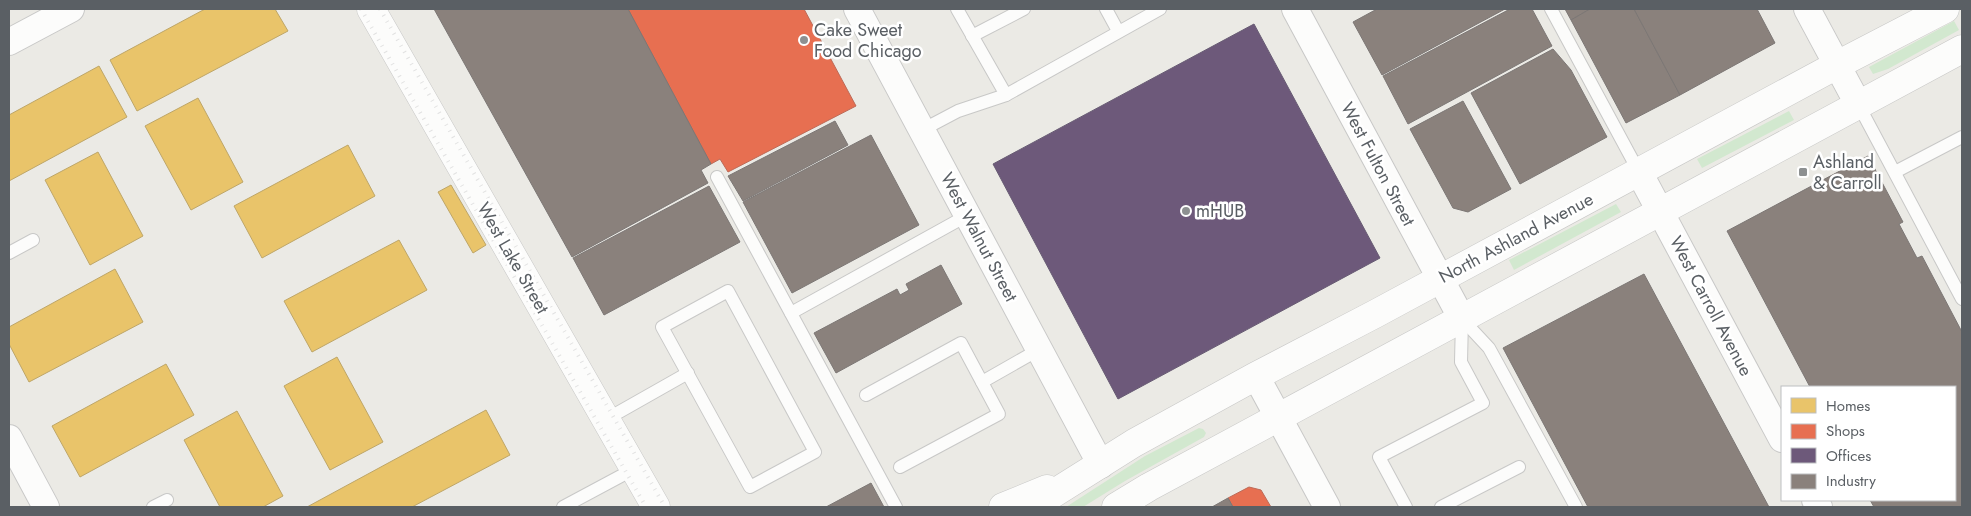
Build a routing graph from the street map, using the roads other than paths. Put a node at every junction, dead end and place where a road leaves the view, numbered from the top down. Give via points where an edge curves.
1 (71, 9) edge
2 (371, 9) edge
3 (857, 9) edge
4 (957, 9) edge
5 (1024, 9) edge
6 (1106, 9) edge
7 (1160, 9) edge
8 (1295, 9) edge
9 (1551, 9) edge
10 (1807, 9) edge
11 (1945, 9) edge
12 (1118, 31) junction
13 (972, 36) junction
14 (9, 42) edge
15 (1962, 49) edge
16 (1837, 65) junction
17 (1006, 95) junction
18 (1858, 104) junction
19 (922, 130) junction
20 (1962, 136) edge
21 (1639, 172) junction
22 (1895, 172) junction
23 (717, 177) dead end
24 (1660, 212) junction
25 (968, 215) junction
26 (33, 240) dead end
27 (9, 253) edge
28 (1440, 279) junction
29 (1962, 299) edge
30 (791, 313) junction
31 (1462, 319) junction
32 (1040, 349) junction
33 (688, 373) junction
34 (1256, 376) junction
35 (982, 382) junction
36 (866, 395) dead end
37 (1279, 418) junction
38 (605, 420) junction
39 (1781, 437) edge
40 (9, 438) edge
41 (900, 467) dead end
42 (1519, 467) dead end
43 (1096, 468) junction
44 (634, 470) junction
45 (167, 500) dead end
46 (46, 507) edge
47 (153, 507) edge
48 (563, 507) edge
49 (656, 507) edge
50 (896, 507) edge
51 (1003, 507) edge
52 (1032, 507) edge
53 (1116, 507) edge
54 (1327, 507) edge
55 (1406, 507) edge
56 (1441, 507) edge
57 (1576, 507) edge

1 - 14 street
2 - 38 main road, West Lake Street
3 - 19 street, West Walnut Street
4 - 13 lane
5 - 13 lane
6 - 12 lane
7 - 12 lane
8 - 28 street, West Fulton Street
9 - 21 lane
10 - 16 street
11 - 16 main road, North Ashland Avenue
12 - 17 lane
13 - 17 lane
15 - 18 main road
16 - 18 street
16 - 21 main road, North Ashland Avenue
17 - 19 lane via 958,111
18 - 22 lane
18 - 24 main road
19 - 25 street, West Walnut Street
20 - 22 lane
21 - 24 street, West Carroll Avenue
21 - 28 main road, North Ashland Avenue
22 - 29 lane
23 - 30 lane
24 - 31 main road
24 - 39 street, West Carroll Avenue
25 - 30 lane
25 - 32 street, West Walnut Street
26 - 27 lane
28 - 31 street, West Fulton Street
28 - 34 main road, North Ashland Avenue
30 - 50 lane
31 - 37 main road
31 - 55 lane via 1461,362 1484,403 1379,457
31 - 57 lane via 1489,348
32 - 35 lane
32 - 43 street, West Walnut Street
33 - 33 lane via 750,487 815,452 728,291 662,326
33 - 38 lane
34 - 37 street
34 - 43 main road, North Ashland Avenue via 1134,443
35 - 36 lane via 961,343
35 - 41 lane via 999,414
37 - 53 main road
37 - 54 street
38 - 44 main road, West Lake Street
40 - 46 street
42 - 56 lane
43 - 51 main road, North Ashland Avenue
43 - 52 main road, North Ashland Avenue
44 - 48 lane
44 - 49 main road, West Lake Street
45 - 47 lane

